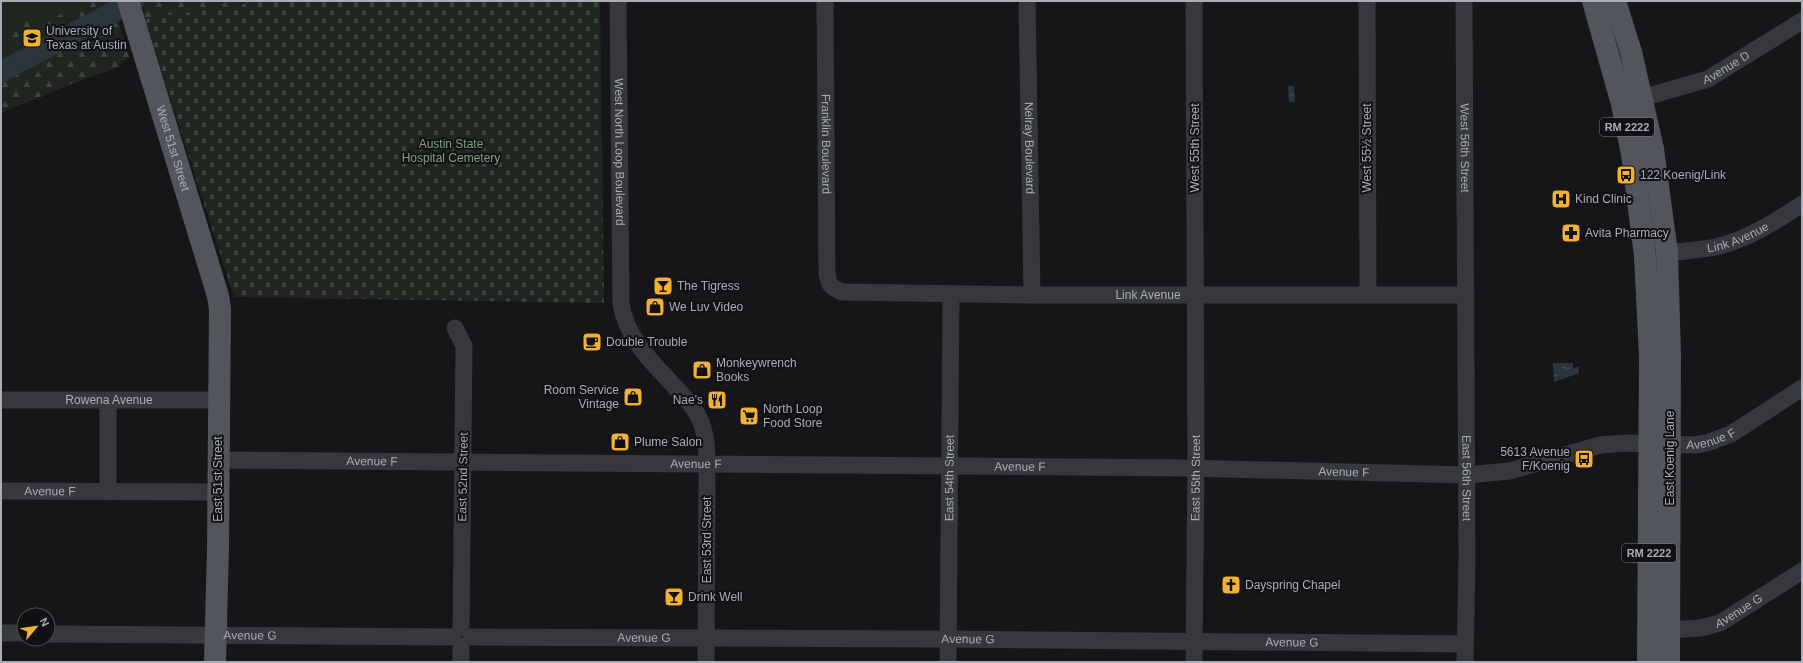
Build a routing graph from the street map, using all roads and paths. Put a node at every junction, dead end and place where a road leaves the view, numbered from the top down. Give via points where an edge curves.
1 (618, 1) edge
2 (825, 1) edge
3 (1027, 1) edge
4 (1194, 1) edge
5 (1367, 1) edge
6 (1464, 1) edge
7 (1593, 1) edge
8 (1615, 1) edge
9 (130, 10) edge
10 (1802, 20) edge
11 (1642, 98) junction
12 (1802, 204) edge
13 (1667, 253) junction
14 (831, 286) joint
15 (951, 294) junction
16 (1032, 295) junction
17 (1195, 295) junction
18 (1368, 295) junction
19 (1466, 295) junction
20 (218, 296) joint
21 (454, 328) dead end
22 (1802, 388) edge
23 (1, 400) edge
24 (218, 400) junction
25 (108, 401) junction
26 (1660, 444) junction
27 (218, 460) junction
28 (463, 462) junction
29 (707, 465) junction
30 (951, 466) junction
31 (1196, 469) junction
32 (1467, 475) junction
33 (1, 491) edge
34 (108, 492) junction
35 (218, 492) junction
36 (1802, 571) edge
37 (1669, 630) junction
38 (1, 633) edge
39 (16, 633) edge
40 (56, 634) edge
41 (215, 635) junction
42 (706, 638) junction
43 (948, 639) junction
44 (1193, 641) junction
45 (461, 642) edge
46 (1465, 644) junction
47 (215, 662) edge
48 (706, 662) edge
49 (948, 662) edge
50 (1194, 662) edge
51 (1465, 662) edge
52 (1648, 662) edge
53 (1669, 662) edge

1 - 29 street, West North Loop Boulevard via 622,315 630,335 699,416 706,441
2 - 14 street, Franklin Boulevard via 827,273
3 - 16 street, Nelray Boulevard
4 - 17 street, West 55th Street
5 - 18 street, West 55½ Street
6 - 19 street, West 56th Street
7 - 26 main road, East Koenig Lane / RM 2222 via 1622,104 1633,161 1646,256 1650,356
8 - 11 main road, RM 2222
9 - 20 main road, West 51st Street
10 - 11 street, Avenue D via 1708,79
11 - 13 main road, RM 2222 via 1654,157
12 - 13 street, Link Avenue via 1771,225 1737,241 1715,247
13 - 26 main road, East Koenig Lane / RM 2222 via 1670,301
14 - 15 street, Link Avenue via 843,292
15 - 16 street, Link Avenue
15 - 30 street, East 54th Street
16 - 17 street, Link Avenue
17 - 18 street, Link Avenue
17 - 31 street, East 55th Street
18 - 19 street, Link Avenue
19 - 32 street, East 56th Street
20 - 24 main road, East 51st Street
21 - 28 street, East 52nd Street via 464,346
22 - 26 street, Avenue F via 1720,439 1694,445
23 - 25 street, Rowena Avenue
24 - 25 street, Rowena Avenue
24 - 27 main road, East 51st Street
25 - 34 street
26 - 32 street, Avenue F via 1600,445 1510,471
26 - 37 main road, East Koenig Lane / RM 2222
26 - 52 main road, East Koenig Lane / RM 2222
27 - 28 street, Avenue F
27 - 35 main road, East 51st Street
28 - 29 street, Avenue F
28 - 45 street, East 52nd Street
29 - 30 street, Avenue F
29 - 42 street, East 53rd Street
30 - 31 street, Avenue F
30 - 43 street, East 54th Street
31 - 32 street, Avenue F
31 - 44 street, East 55th Street
32 - 46 street, East 56th Street
33 - 34 street, Avenue F
34 - 35 street, Avenue F
35 - 41 main road, East 51st Street
36 - 37 street, Avenue G via 1720,623 1701,628
37 - 53 main road, East Koenig Lane / RM 2222
38 - 39 street
40 - 41 street, Avenue G
41 - 45 street, Avenue G
41 - 47 main road, East 51st Street
42 - 43 street, Avenue G
42 - 45 street, Avenue G
42 - 48 street, East 53rd Street
43 - 44 street, Avenue G
43 - 49 street, East 54th Street
44 - 46 street, Avenue G
44 - 50 street, East 55th Street
46 - 51 street, East 56th Street

